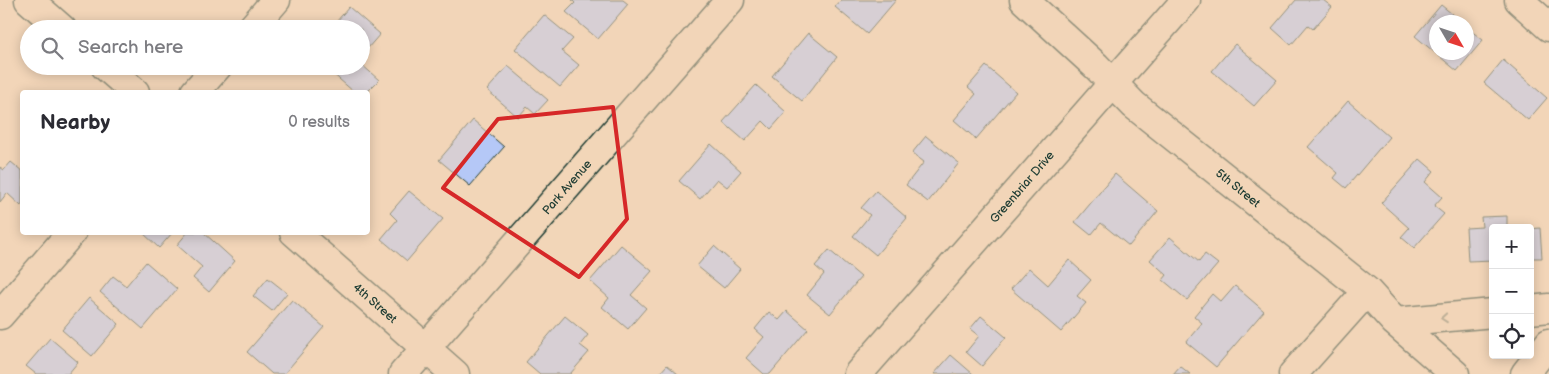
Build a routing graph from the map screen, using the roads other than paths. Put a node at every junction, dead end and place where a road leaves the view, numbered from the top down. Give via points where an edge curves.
1 (29, 0) edge
2 (276, 0) edge
3 (730, 0) edge
4 (1186, 0) edge
5 (1519, 0) edge
6 (1036, 4) edge
7 (52, 20) edge
8 (259, 20) edge
9 (1549, 27) edge
10 (115, 75) edge
11 (210, 75) edge
12 (1114, 83) junction
13 (133, 90) edge
14 (197, 90) edge
15 (69, 235) edge
16 (297, 235) edge
17 (1366, 291) junction
18 (1549, 308) edge
19 (1534, 310) edge
20 (1489, 313) edge
21 (0, 315) edge
22 (1395, 322) junction
23 (1549, 343) edge
24 (426, 348) junction
25 (403, 374) edge
26 (455, 374) edge
27 (858, 374) edge
28 (1293, 374) edge
29 (1455, 374) edge
30 (1525, 374) edge

1 - 7 street
2 - 8 street
3 - 24 street, Park Avenue
4 - 12 street, Greenbriar Drive
5 - 9 street
6 - 12 street, 5th Street
10 - 13 street
11 - 14 street
12 - 17 street, 5th Street via 1134,105
12 - 27 street, Greenbriar Drive
15 - 21 street
16 - 24 street, 4th Street
17 - 22 street, 5th Street
17 - 28 street
18 - 19 street
20 -> 22 street
22 - 29 street, 5th Street
23 - 30 street
24 - 25 street, Park Avenue
24 - 26 street, 4th Street

